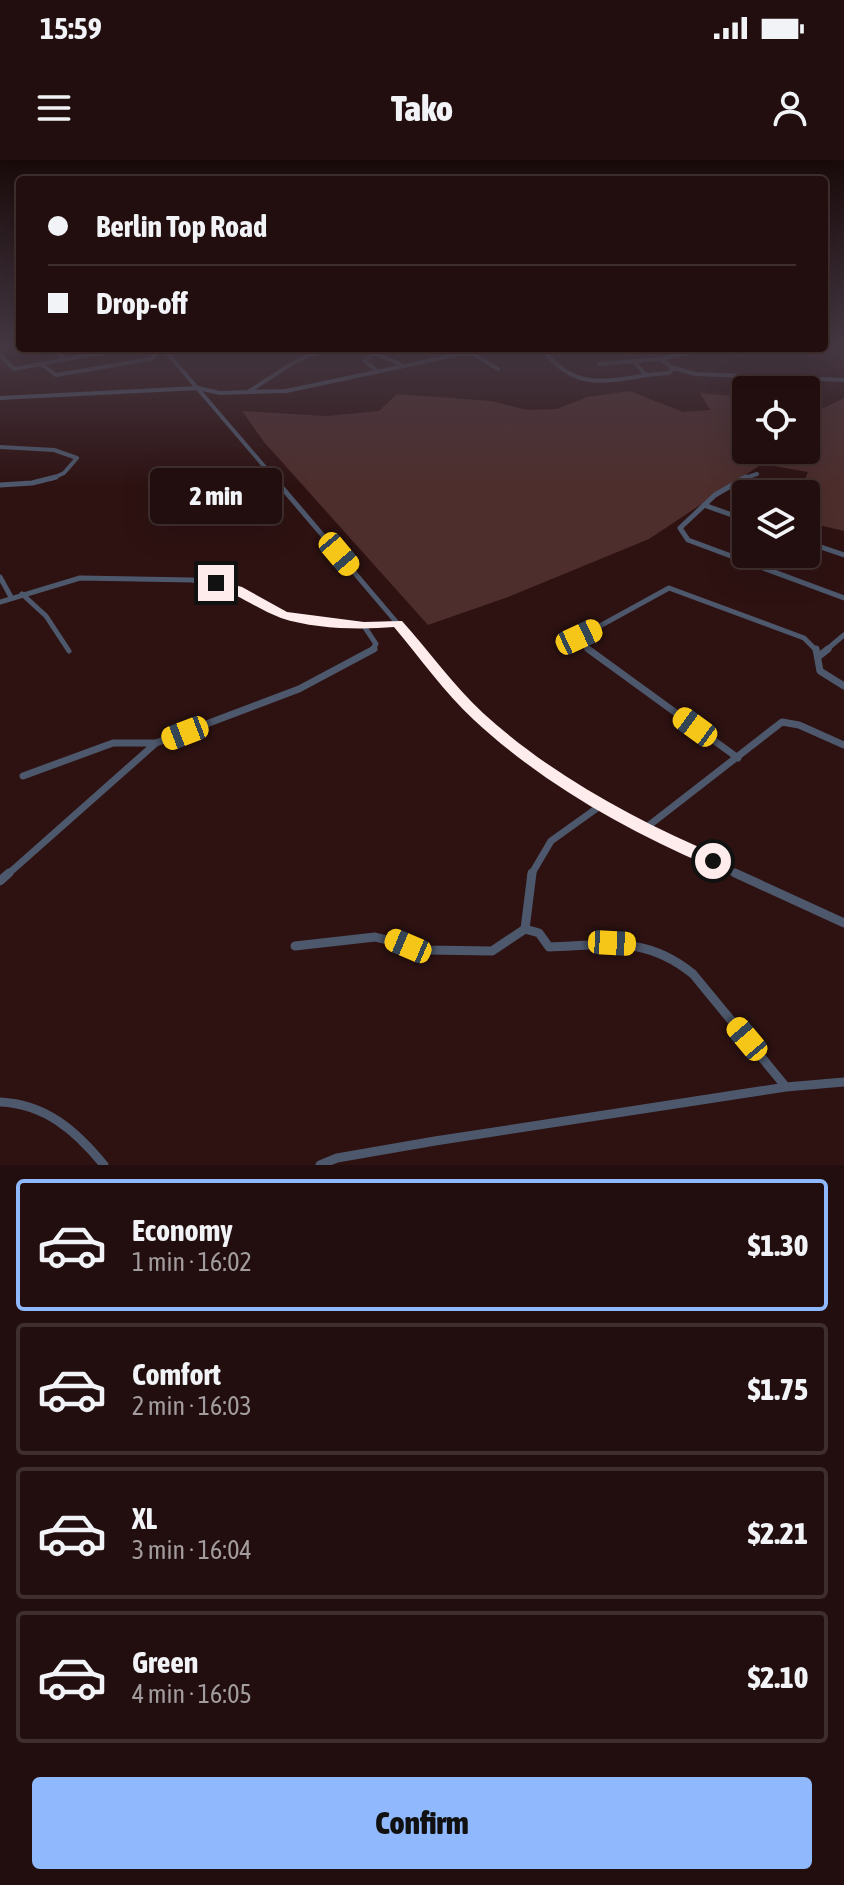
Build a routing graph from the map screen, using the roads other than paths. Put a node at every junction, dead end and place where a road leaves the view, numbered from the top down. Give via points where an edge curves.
1 (101, 393) edge
2 (202, 393) edge
3 (0, 398) edge
4 (0, 447) edge
5 (757, 474) dead end
6 (0, 485) edge
7 (704, 505) junction
8 (732, 515) edge
9 (820, 547) edge
10 (844, 555) edge
11 (0, 577) edge
12 (22, 594) junction
13 (11, 597) junction
14 (844, 598) edge
15 (0, 602) edge
16 (398, 623) junction
17 (364, 626) junction
18 (844, 635) edge
19 (69, 651) dead end
20 (818, 657) junction
21 (844, 686) edge
22 (156, 743) junction
23 (844, 746) edge
24 (738, 758) junction
25 (23, 776) dead end
26 (601, 806) junction
27 (643, 830) junction
28 (0, 881) edge
29 (844, 923) edge
30 (525, 929) junction
31 (295, 946) dead end
32 (844, 1082) edge
33 (786, 1087) junction
34 (0, 1102) edge
35 (104, 1165) edge
36 (320, 1165) edge

1 - 3 street
2 - 16 street
4 - 6 street via 54,450 77,458 63,475
5 - 7 street via 738,480
7 - 8 street
7 - 14 street via 680,528 688,540
9 - 10 street
11 - 13 street
12 - 13 street
12 - 17 street via 80,578 192,580 238,590 284,615
12 - 19 street via 46,616
13 - 15 street
16 - 17 street
16 - 26 street via 477,716
17 - 22 street via 376,644 370,652 299,689
18 - 20 street
20 - 21 street via 820,671
20 - 24 street via 814,644 804,638 674,588 578,638
22 - 25 street via 113,743
22 - 28 street
23 - 24 street via 782,722
24 - 27 street
26 - 27 street
26 - 30 street via 555,834 541,851 525,892
27 - 29 street
30 - 31 street via 492,951 427,950 375,937
30 - 33 street via 539,933 549,947 626,944 667,953 693,974
32 - 33 street
33 - 36 street via 435,1141
34 - 35 street via 22,1101 52,1116 85,1140

